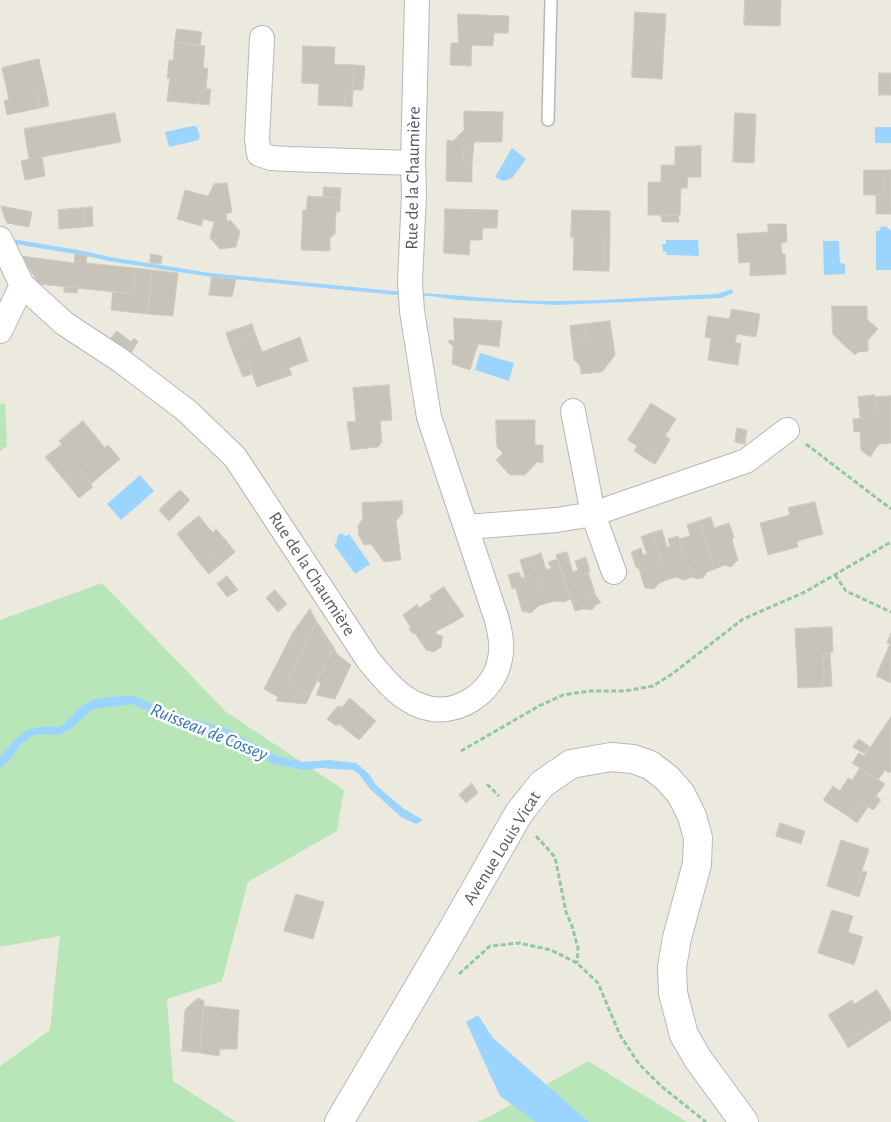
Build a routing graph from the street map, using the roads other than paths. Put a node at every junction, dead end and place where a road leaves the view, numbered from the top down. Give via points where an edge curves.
1 (417, 0) edge
2 (551, 0) edge
3 (262, 38) dead end
4 (548, 120) dead end
5 (413, 162) junction
6 (0, 239) edge
7 (22, 285) junction
8 (0, 332) edge
9 (573, 411) dead end
10 (787, 430) road end
11 (593, 514) junction
12 (467, 527) junction
13 (614, 572) dead end
14 (339, 1122) edge
15 (744, 1122) edge

1 - 5 street, Rue de la Chaumière
2 - 4 lane
3 - 5 street via 259,154 289,159
5 - 12 street, Rue de la Chaumière via 412,311 429,417
6 - 7 street
7 - 8 street
7 - 12 street, Rue de la Chaumière via 65,324 187,410 235,457 368,661 405,699 422,707 438,709 473,700 495,675 500,658 497,620
9 - 11 street
10 - 11 street via 746,460
11 - 12 street
11 - 13 street
14 - 15 main road, Avenue Louis Vicat via 519,813 542,784 571,764 611,757 650,765 681,794 692,816 698,838 697,864 677,938 672,967 673,993 684,1036

